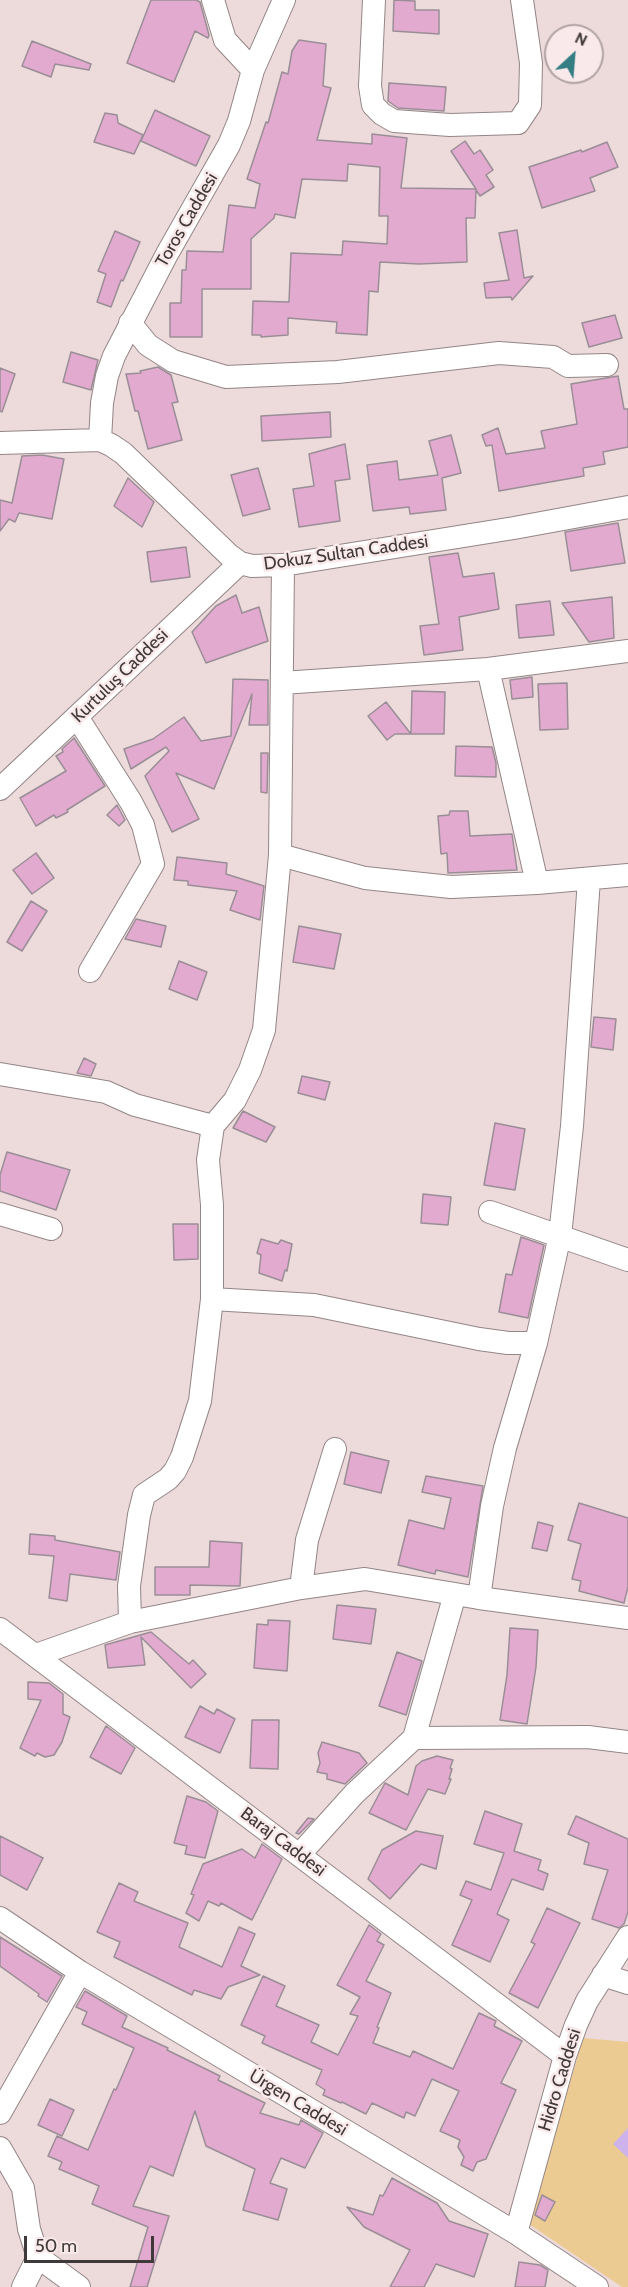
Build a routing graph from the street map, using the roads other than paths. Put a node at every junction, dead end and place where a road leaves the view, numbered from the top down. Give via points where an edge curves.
1 (213, 0) edge
2 (284, 0) edge
3 (374, 0) edge
4 (522, 0) edge
5 (253, 70) junction
6 (130, 323) junction
7 (607, 365) dead end
8 (100, 440) junction
9 (0, 443) edge
10 (628, 507) edge
11 (240, 563) junction
12 (283, 565) junction
13 (628, 651) edge
14 (488, 669) junction
15 (282, 683) junction
16 (77, 717) junction
17 (0, 789) edge
18 (280, 855) junction
19 (628, 874) edge
20 (589, 879) junction
21 (537, 883) junction
22 (90, 971) dead end
23 (0, 1074) edge
24 (213, 1126) junction
25 (490, 1212) dead end
26 (0, 1214) edge
27 (51, 1229) dead end
28 (560, 1236) junction
29 (628, 1260) edge
30 (212, 1299) junction
31 (536, 1344) junction
32 (334, 1449) dead end
33 (301, 1588) junction
34 (455, 1594) junction
35 (479, 1598) junction
36 (628, 1618) edge
37 (130, 1622) junction
38 (0, 1629) edge
39 (36, 1655) junction
40 (414, 1738) junction
41 (628, 1742) edge
42 (300, 1854) junction
43 (0, 1918) edge
44 (628, 1937) edge
45 (80, 1972) junction
46 (603, 1975) junction
47 (628, 1983) edge
48 (565, 2056) junction
49 (0, 2113) edge
50 (0, 2148) edge
51 (516, 2233) junction
52 (38, 2257) junction
53 (23, 2287) edge
54 (79, 2287) edge
55 (597, 2287) edge

1 - 5 street via 225,40
2 - 5 street, Toros Caddesi
3 - 4 street via 370,86 373,105 394,121 450,125 518,123 531,105 531,63
5 - 6 street, Toros Caddesi via 229,145
6 - 7 street via 148,345 173,362 226,377 338,372 499,353 553,357 568,366
6 - 8 street, Toros Caddesi via 107,376
8 - 9 street
8 - 11 street, Dokuz Sultan Caddesi via 123,453
10 - 12 street, Dokuz Sultan Caddesi
11 - 12 street, Dokuz Sultan Caddesi via 252,567
11 - 16 street, Kurtuluş Caddesi
12 - 15 street
13 - 14 street
14 - 15 street
14 - 21 street
15 - 18 street
16 - 17 street, Kurtuluş Caddesi
16 - 22 street via 143,825 153,864
18 - 21 street via 365,878 451,887
18 - 24 street via 264,1030 235,1100
19 - 20 street
20 - 21 street
20 - 28 street via 572,1126
23 - 24 street via 106,1092 135,1105
24 - 30 street via 208,1160
25 - 28 street
26 - 27 street
28 - 29 street
28 - 31 street
30 - 31 street via 314,1305 479,1339
30 - 37 street via 200,1401 185,1447 175,1471 144,1495 129,1586
31 - 35 street via 505,1448
32 - 33 street via 306,1540
33 - 34 street via 365,1579
33 - 37 street
34 - 35 street
34 - 40 street
35 - 36 street
37 - 39 street
38 - 39 street, Baraj Caddesi
39 - 42 street, Baraj Caddesi
40 - 41 street via 588,1737
40 - 42 street via 354,1794
42 - 48 street, Baraj Caddesi
43 - 45 street, Ürgen Caddesi
44 - 46 street, Hidro Caddesi
45 - 49 street
45 - 51 street, Ürgen Caddesi
46 - 47 street
46 - 48 street, Hidro Caddesi
48 - 51 street, Hidro Caddesi
50 - 52 street via 23,2188
51 - 55 street, Ürgen Caddesi
52 - 53 street
52 - 54 street

